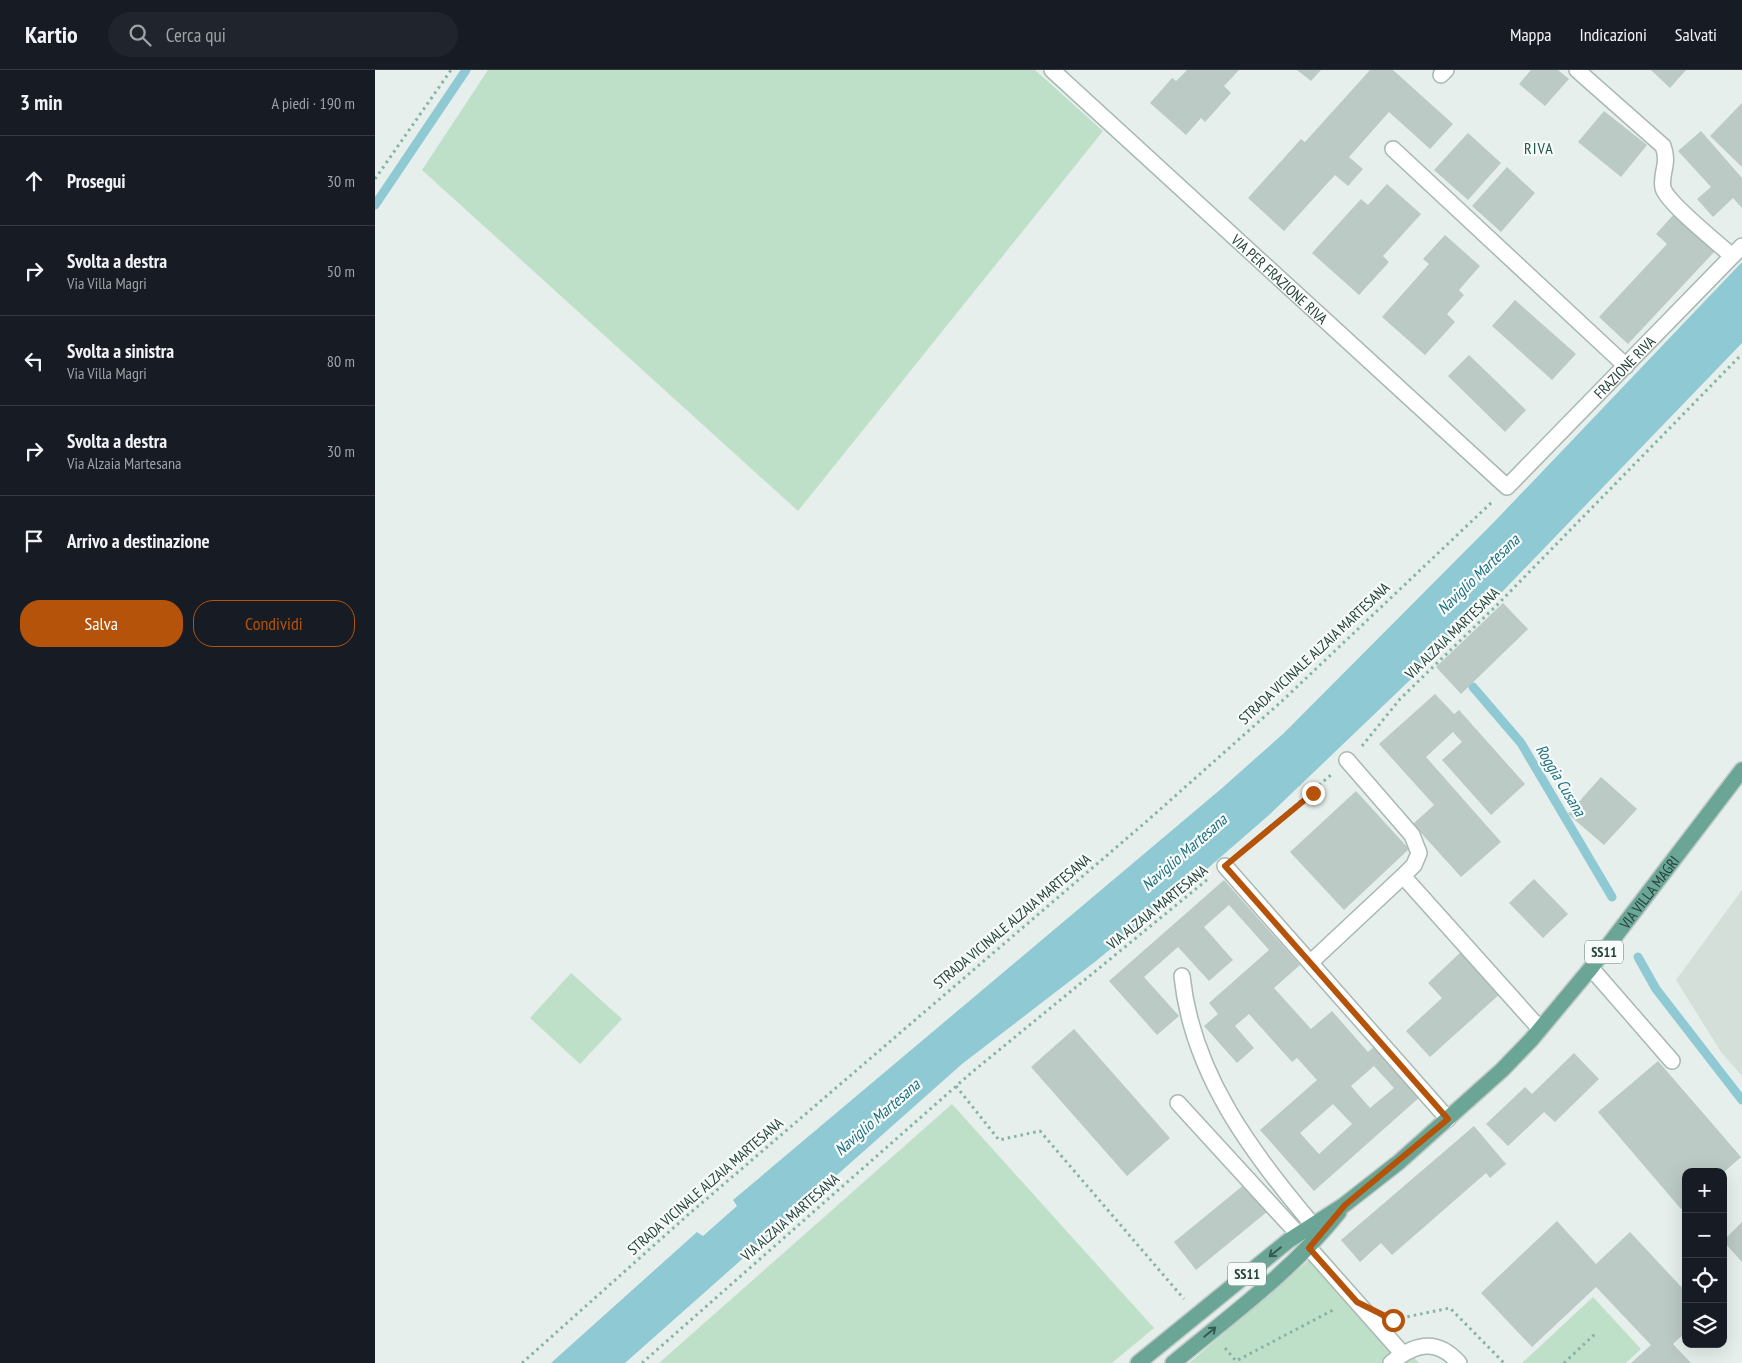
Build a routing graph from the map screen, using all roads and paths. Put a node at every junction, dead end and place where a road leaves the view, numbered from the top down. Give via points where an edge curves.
1 (451, 70) edge
2 (1052, 70) edge
3 (1577, 70) edge
4 (1393, 149) dead end
5 (375, 179) edge
6 (1737, 251) edge
7 (1742, 354) edge
8 (1626, 366) junction
9 (1507, 487) junction
10 (1347, 760) junction
11 (1742, 770) edge
12 (1225, 866) junction
13 (1403, 876) junction
14 (1311, 962) junction
15 (1591, 968) junction
16 (1182, 976) dead end
17 (1540, 1029) junction
18 (1673, 1061) dead end
19 (956, 1086) junction
20 (1178, 1103) dead end
21 (1448, 1119) junction
22 (1345, 1205) junction
23 (1312, 1224) junction
24 (1298, 1234) junction
25 (1309, 1248) junction
26 (1357, 1302) junction
27 (1197, 1315) junction
28 (1393, 1320) dead end
29 (1211, 1332) junction
30 (1595, 1333) dead end
31 (1397, 1358) edge
32 (522, 1363) edge
33 (642, 1363) edge
34 (1138, 1363) edge
35 (1173, 1363) edge
36 (1459, 1363) edge
37 (1504, 1363) edge
38 (1564, 1363) edge

1 - 5 path
2 - 9 street, VIA PER FRAZIONE RIVA
3 - 6 street via 1663,146 1666,155 1663,179 1667,196
4 - 8 street
6 - 8 street, FRAZIONE RIVA
7 - 10 path, VIA ALZAIA MARTESANA via 1400,700
8 - 9 street, FRAZIONE RIVA
9 - 32 path, STRADA VICINALE ALZAIA MARTESANA via 1282,701 704,1201
10 - 12 path, VIA ALZAIA MARTESANA via 1313,793
10 - 13 street via 1415,840 1419,853 1417,859
11 - 15 main road, VIA VILLA MAGRI / SS11
12 - 14 street
12 - 19 path, VIA ALZAIA MARTESANA
13 - 14 street
13 - 17 street
14 - 21 street
15 - 17 main road, VIA VILLA MAGRI / SS11
15 - 18 street
16 - 23 street via 1192,1032 1206,1068 1254,1154
17 - 21 main road, VIA VILLA MAGRI / SS11 via 1502,1070
19 - 27 path via 999,1140 1040,1131
19 - 33 path, VIA ALZAIA MARTESANA
20 - 24 street
21 - 22 main road, VIA VILLA MAGRI / SS11
22 - 23 main road, VIA VILLA MAGRI / SS11
22 - 25 main road, VIA VILLA MAGRI / SS11
23 - 24 main road, VIA VILLA MAGRI / SS11
24 -> 27 main road, VIA VILLA MAGRI / SS11
25 - 26 street
25 - 29 main road, VIA VILLA MAGRI / SS11
26 - 29 path via 1338,1308 1236,1361
26 - 31 street
27 - 34 main road, VIA VILLA MAGRI / SS11
28 - 37 path via 1450,1308
35 -> 29 main road, VIA VILLA MAGRI / SS11
30 - 38 path
31 - 36 street via 1423,1346 1446,1351

